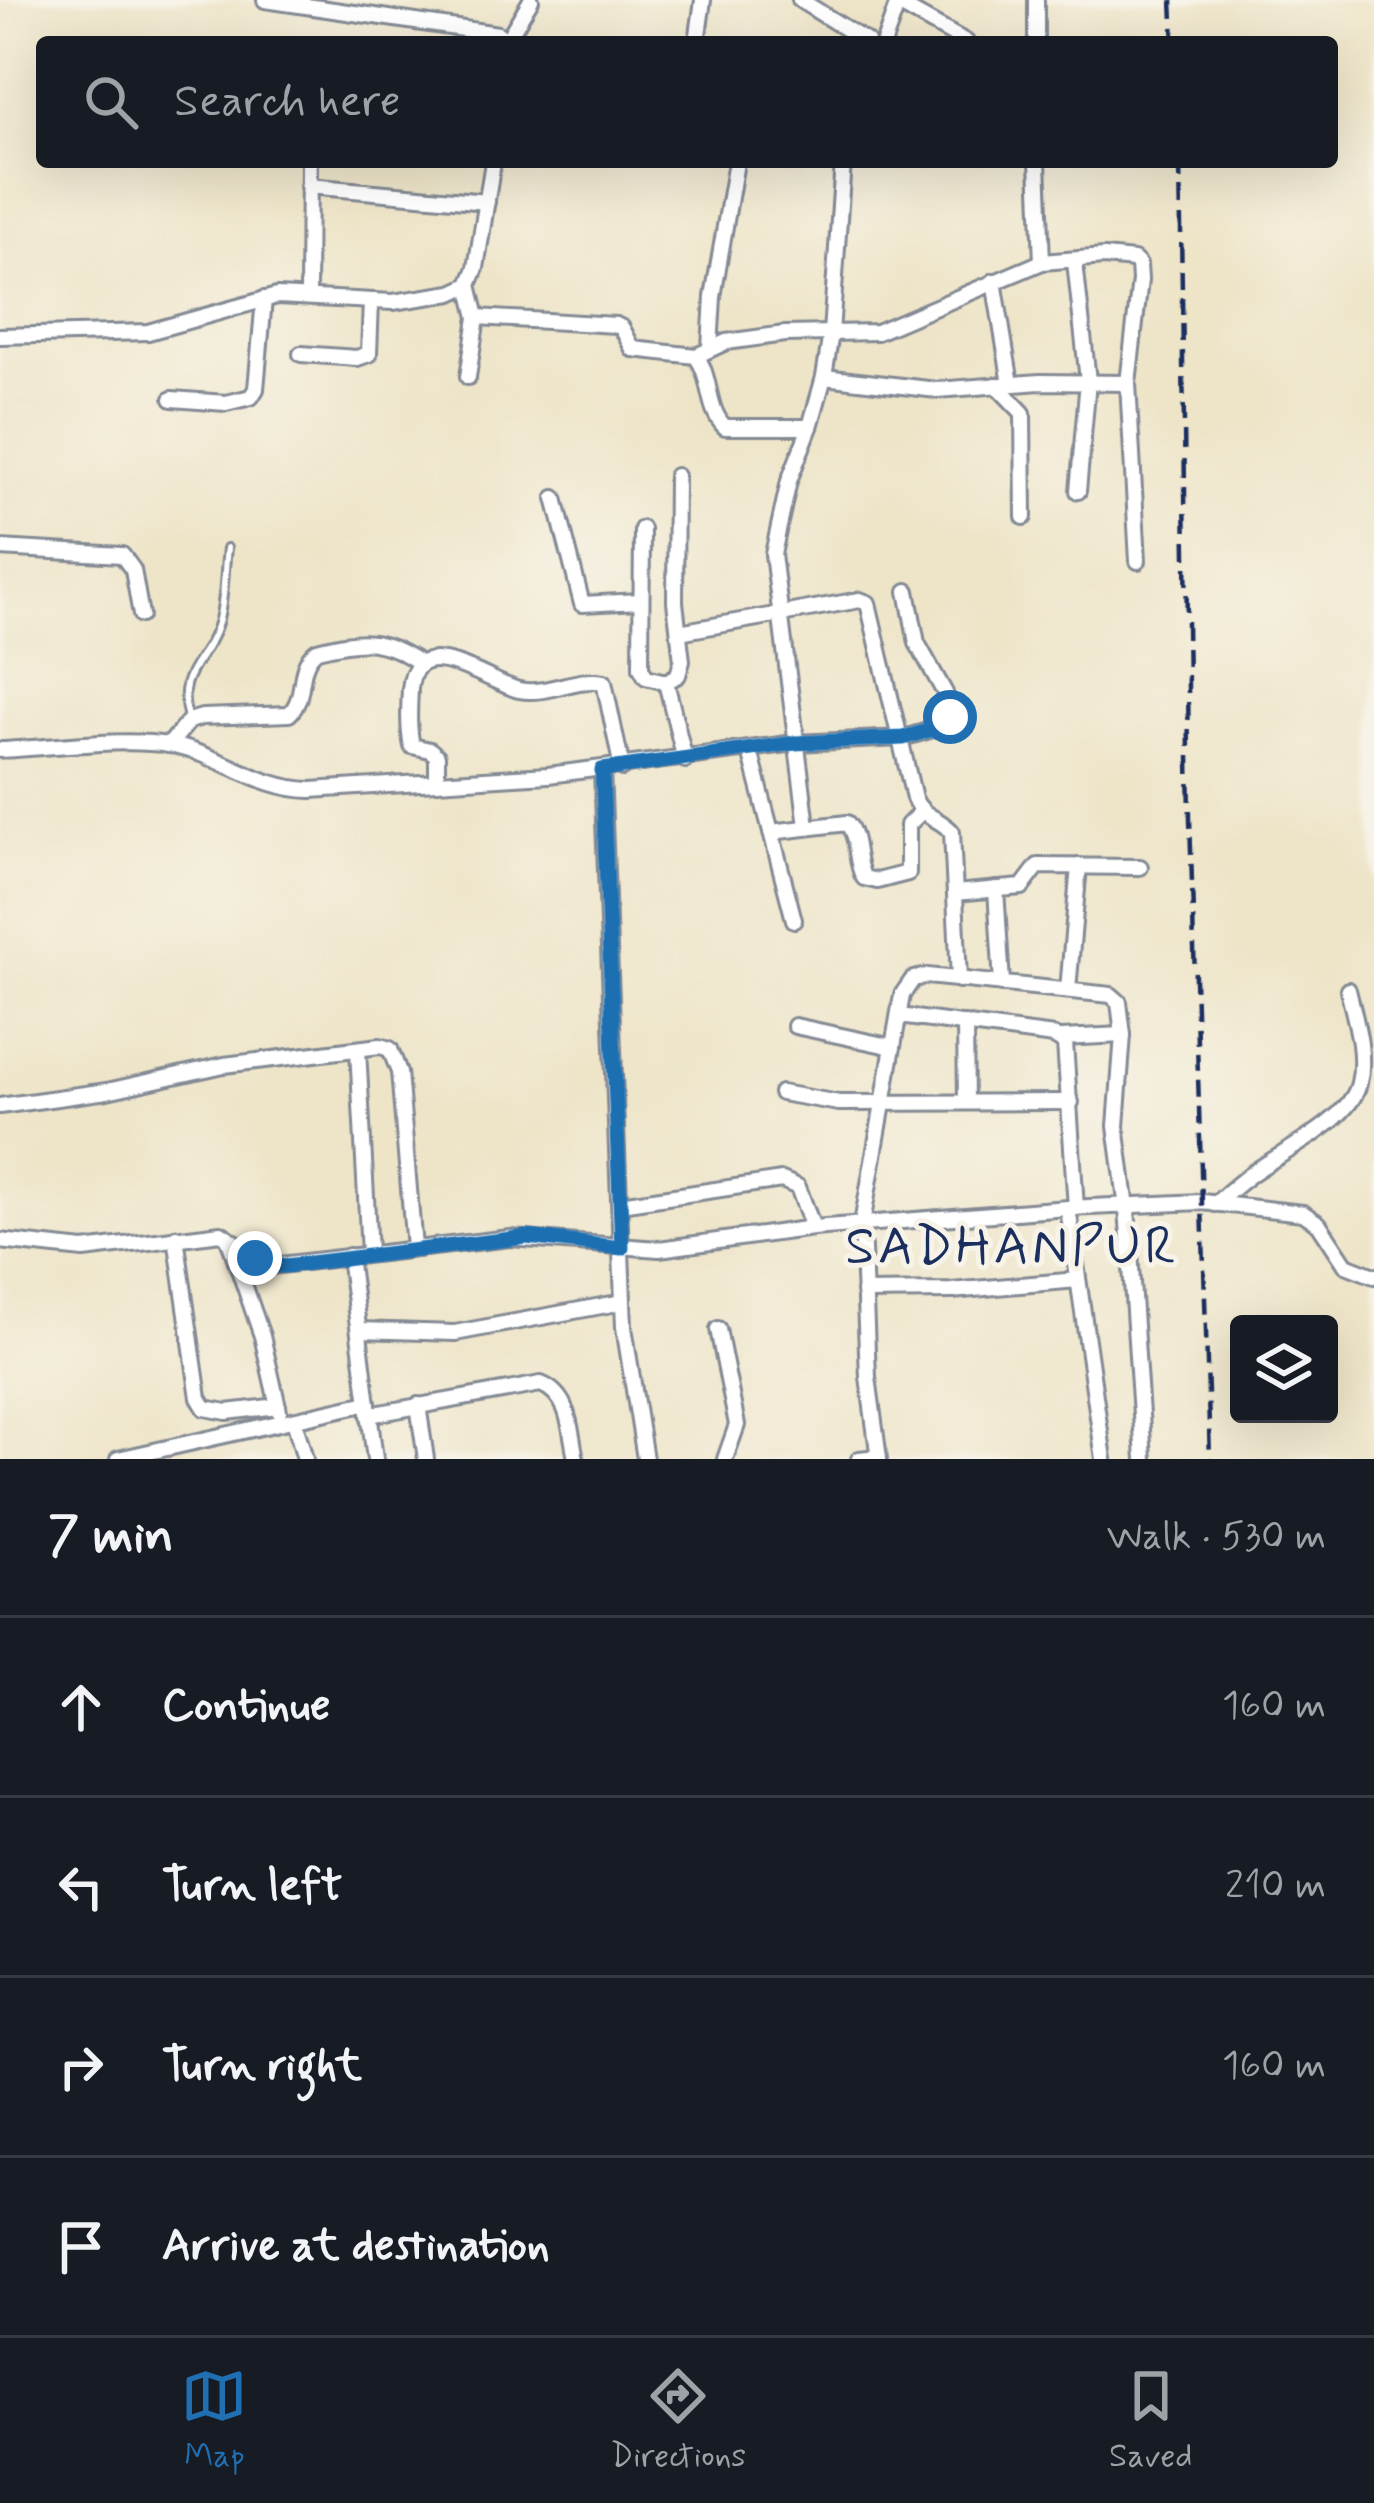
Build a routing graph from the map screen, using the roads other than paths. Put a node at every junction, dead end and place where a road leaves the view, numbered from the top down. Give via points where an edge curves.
1 (265, 0) edge
2 (703, 0) edge
3 (800, 0) edge
4 (1036, 0) edge
5 (898, 2) edge
6 (521, 4) edge
7 (501, 36) edge
8 (509, 36) edge
9 (698, 36) edge
10 (857, 36) edge
11 (886, 36) edge
12 (956, 36) edge
13 (1036, 36) edge
14 (309, 168) edge
15 (492, 168) edge
16 (735, 168) edge
17 (843, 168) edge
18 (1038, 168) edge
19 (308, 186) junction
20 (487, 202) junction
21 (1042, 262) junction
22 (1075, 262) junction
23 (994, 281) junction
24 (469, 284) junction
25 (308, 295) junction
26 (264, 298) junction
27 (371, 301) junction
28 (477, 317) junction
29 (831, 333) junction
30 (0, 336) edge
31 (703, 352) junction
32 (301, 354) dead end
33 (469, 377) dead end
34 (824, 377) junction
35 (1088, 381) junction
36 (1128, 382) junction
37 (1003, 385) junction
38 (172, 399) dead end
39 (810, 427) junction
40 (676, 476) dead end
41 (1078, 491) dead end
42 (555, 498) dead end
43 (1024, 517) dead end
44 (643, 530) dead end
45 (0, 548) edge
46 (226, 548) dead end
47 (1138, 561) dead end
48 (907, 590) dead end
49 (640, 601) junction
50 (141, 615) dead end
51 (779, 615) junction
52 (679, 632) junction
53 (420, 663) junction
54 (666, 682) junction
55 (189, 721) junction
56 (903, 738) junction
57 (795, 743) junction
58 (169, 745) junction
59 (0, 750) edge
60 (750, 751) junction
61 (685, 760) junction
62 (622, 768) junction
63 (602, 770) junction
64 (437, 782) junction
65 (921, 812) junction
66 (807, 826) junction
67 (771, 832) junction
68 (1078, 866) junction
69 (1140, 867) dead end
70 (996, 889) junction
71 (956, 893) junction
72 (794, 920) dead end
73 (959, 980) junction
74 (1002, 984) junction
75 (1068, 990) junction
76 (1348, 990) dead end
77 (899, 1016) junction
78 (965, 1024) junction
79 (795, 1026) dead end
80 (1123, 1035) junction
81 (1061, 1039) junction
82 (893, 1047) junction
83 (358, 1048) junction
84 (781, 1093) dead end
85 (884, 1101) junction
86 (966, 1102) junction
87 (1071, 1102) junction
88 (0, 1106) edge
89 (620, 1204) junction
90 (1215, 1204) junction
91 (1072, 1208) junction
92 (1127, 1208) junction
93 (862, 1224) junction
94 (813, 1228) junction
95 (176, 1237) junction
96 (228, 1238) junction
97 (0, 1241) edge
98 (413, 1248) junction
99 (622, 1248) junction
100 (369, 1253) junction
101 (349, 1256) junction
102 (1374, 1276) edge
103 (1078, 1280) junction
104 (865, 1292) junction
105 (623, 1302) junction
106 (718, 1329) dead end
107 (359, 1330) junction
108 (278, 1406) junction
109 (418, 1406) junction
110 (369, 1409) junction
111 (288, 1421) junction
112 (879, 1458) edge
113 (118, 1459) edge
114 (305, 1459) edge
115 (375, 1459) edge
116 (426, 1459) edge
117 (576, 1459) edge
118 (645, 1459) edge
119 (725, 1459) edge
120 (859, 1459) edge
121 (1104, 1459) edge
122 (1144, 1459) edge

1 - 7 street
2 - 9 street
3 - 10 street
4 - 13 street
5 - 11 street
5 - 12 street
6 - 8 street
14 - 19 street
15 - 20 street
16 - 31 street
17 - 29 street
18 - 21 street
19 - 20 street
19 - 25 street
20 - 24 street
21 - 22 street
21 - 23 street
22 - 35 street
22 - 36 street via 1125,258 1138,265
23 - 29 street via 893,328
23 - 37 street
24 - 27 street
24 - 28 street
25 - 26 street
25 - 27 street
26 - 30 street via 148,332
26 - 38 street via 251,397
27 - 32 street via 369,354
28 - 31 street via 616,325 633,349
28 - 33 street
29 - 31 street via 726,341
29 - 34 street
31 - 39 street via 725,427
34 - 37 street via 911,389
34 - 39 street
35 - 36 street
35 - 37 street
35 - 41 street
36 - 47 street
37 - 43 street via 1023,413
39 - 51 street via 773,554
40 - 52 street
42 - 49 street via 582,604
44 - 49 street
45 - 50 street via 122,555
46 - 55 lane via 217,627 184,687
48 - 56 street via 917,643 950,717
49 - 54 street via 641,668
51 - 52 street
51 - 56 street via 868,603
51 - 57 street
52 - 54 street via 682,669
53 - 55 street via 382,642 326,648 309,655 289,714
53 - 62 street via 455,664 524,691 604,682
53 - 64 street via 411,682 411,742 435,752
54 - 61 street
55 - 58 street
56 - 57 street
56 - 65 street
57 - 60 street
57 - 66 street
58 - 59 street
58 - 64 street via 286,790
60 - 61 street
60 - 67 street
61 - 62 street
62 - 63 street
63 - 64 street
63 - 89 street
65 - 66 street via 908,825 908,873 889,879 864,878 847,823
65 - 71 street via 952,832
66 - 67 street
67 - 72 street
68 - 69 street
68 - 70 street via 1034,867 1027,884
68 - 75 street
70 - 71 street
70 - 74 street
71 - 73 street
73 - 74 street
73 - 77 street via 914,979
74 - 75 street
75 - 80 street via 1115,998
76 - 90 street via 1359,1036 1356,1094
77 - 78 street
77 - 82 street
78 - 81 street
78 - 86 street
79 - 82 street
80 - 81 street
80 - 92 street via 1116,1126
81 - 87 street
82 - 85 street
83 - 88 street
83 - 98 street via 380,1046 395,1057
83 - 100 street
84 - 85 street
85 - 86 street
85 - 93 street
86 - 87 street
87 - 91 street
89 - 94 street via 782,1180 798,1186
89 - 99 street
90 - 92 street
90 - 102 street via 1304,1213 1346,1265
91 - 92 street
91 - 93 street
91 - 103 street
92 - 122 street
93 - 94 street
93 - 104 street
94 - 99 street
95 - 96 street
95 - 97 street via 84,1250
95 - 108 street via 205,1408
96 - 101 street via 271,1266
96 - 108 street
98 - 99 street via 527,1237
98 - 100 street
99 - 105 street
100 - 101 street
101 - 107 street
103 - 104 street
103 - 121 street
104 - 112 street
105 - 107 street via 455,1333
105 - 118 street
106 - 119 street via 736,1426
107 - 110 street
108 - 111 street
109 - 110 street
109 - 116 street
109 - 117 street via 542,1384 565,1405
110 - 111 street
110 - 115 street
111 - 113 street
111 - 114 street
112 - 120 street

